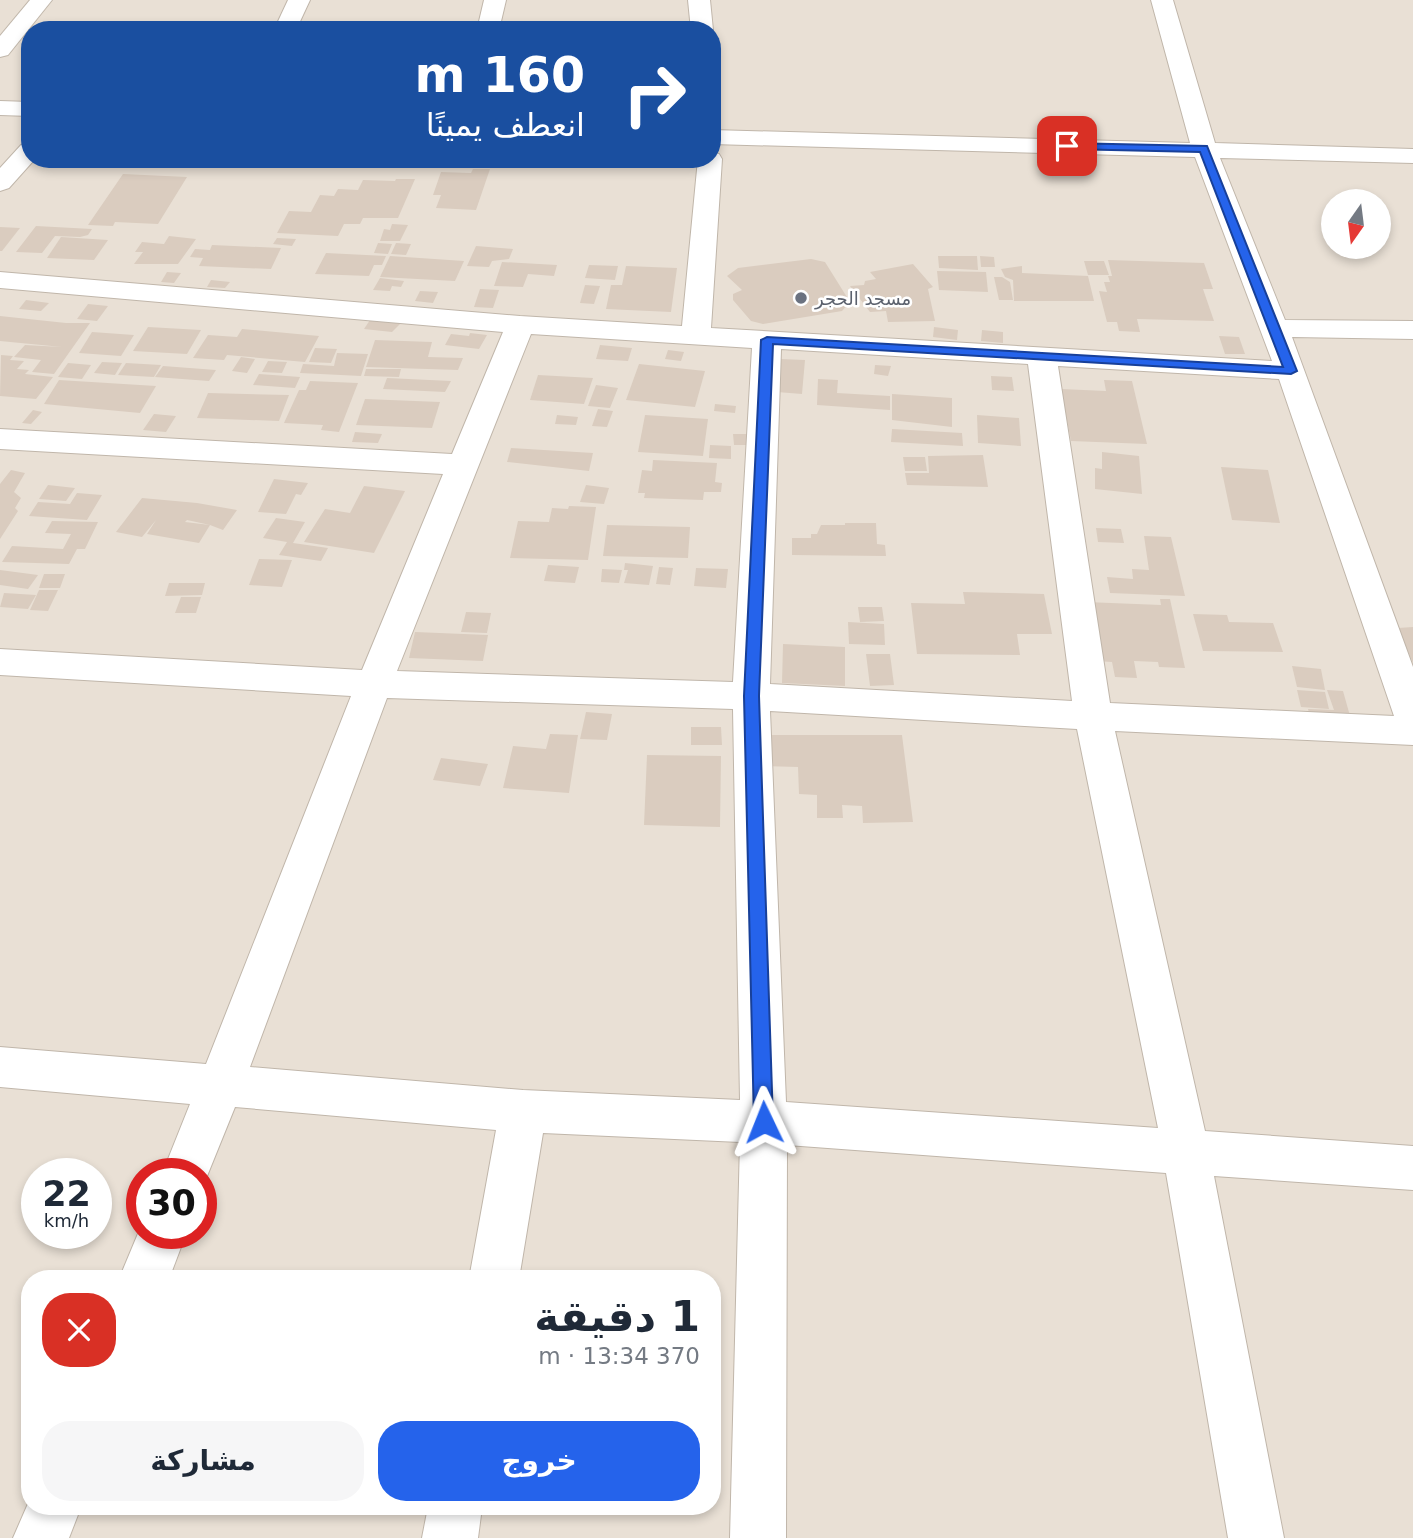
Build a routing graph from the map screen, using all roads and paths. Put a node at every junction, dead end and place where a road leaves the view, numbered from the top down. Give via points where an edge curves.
1 (41, 0) edge
2 (299, 0) edge
3 (495, 0) edge
4 (699, 0) edge
5 (1162, 0) edge
6 (24, 21) edge
7 (289, 21) edge
8 (490, 21) edge
9 (701, 21) edge
10 (21, 24) edge
11 (0, 50) edge
12 (0, 108) edge
13 (21, 109) edge
14 (721, 137) edge
15 (1204, 149) junction
16 (1413, 156) edge
17 (21, 160) edge
18 (709, 168) edge
19 (0, 183) edge
20 (0, 280) edge
21 (520, 325) junction
22 (1275, 328) junction
23 (1413, 330) edge
24 (696, 336) junction
25 (767, 340) junction
26 (1042, 357) junction
27 (1291, 371) junction
28 (0, 439) edge
29 (462, 464) junction
30 (0, 662) edge
31 (374, 684) junction
32 (751, 696) junction
33 (1093, 716) junction
34 (1413, 718) edge
35 (1413, 731) edge
36 (0, 1067) edge
37 (222, 1084) junction
38 (523, 1111) junction
39 (764, 1122) junction
40 (1186, 1151) junction
41 (192, 1158) edge
42 (1413, 1168) edge
43 (156, 1249) edge
44 (148, 1270) edge
45 (496, 1270) edge
46 (51, 1515) edge
47 (454, 1515) edge
48 (41, 1538) edge
49 (450, 1538) edge
50 (758, 1538) edge
51 (1256, 1538) edge

1 - 6 street
2 - 7 street
3 - 8 street
4 - 9 street
5 - 15 street
10 - 11 street
12 - 13 street
14 - 15 street
15 - 16 street
15 - 22 street
17 - 19 street
18 - 24 street
20 - 21 street
21 - 24 street
21 - 29 street
22 - 23 street
22 - 27 street
24 - 25 street
25 - 26 street
25 - 32 street
26 - 27 street
26 - 33 street
27 - 34 street
28 - 29 street
29 - 31 street
30 - 31 street
31 - 32 street
31 - 37 street
32 - 33 street
32 - 39 street
33 - 35 street
33 - 40 street
36 - 37 street
37 - 38 street
37 - 41 street
38 - 39 street
38 - 45 street
39 - 40 street
39 - 50 street
40 - 42 street
40 - 51 street
43 - 44 street
46 - 48 street
47 - 49 street

